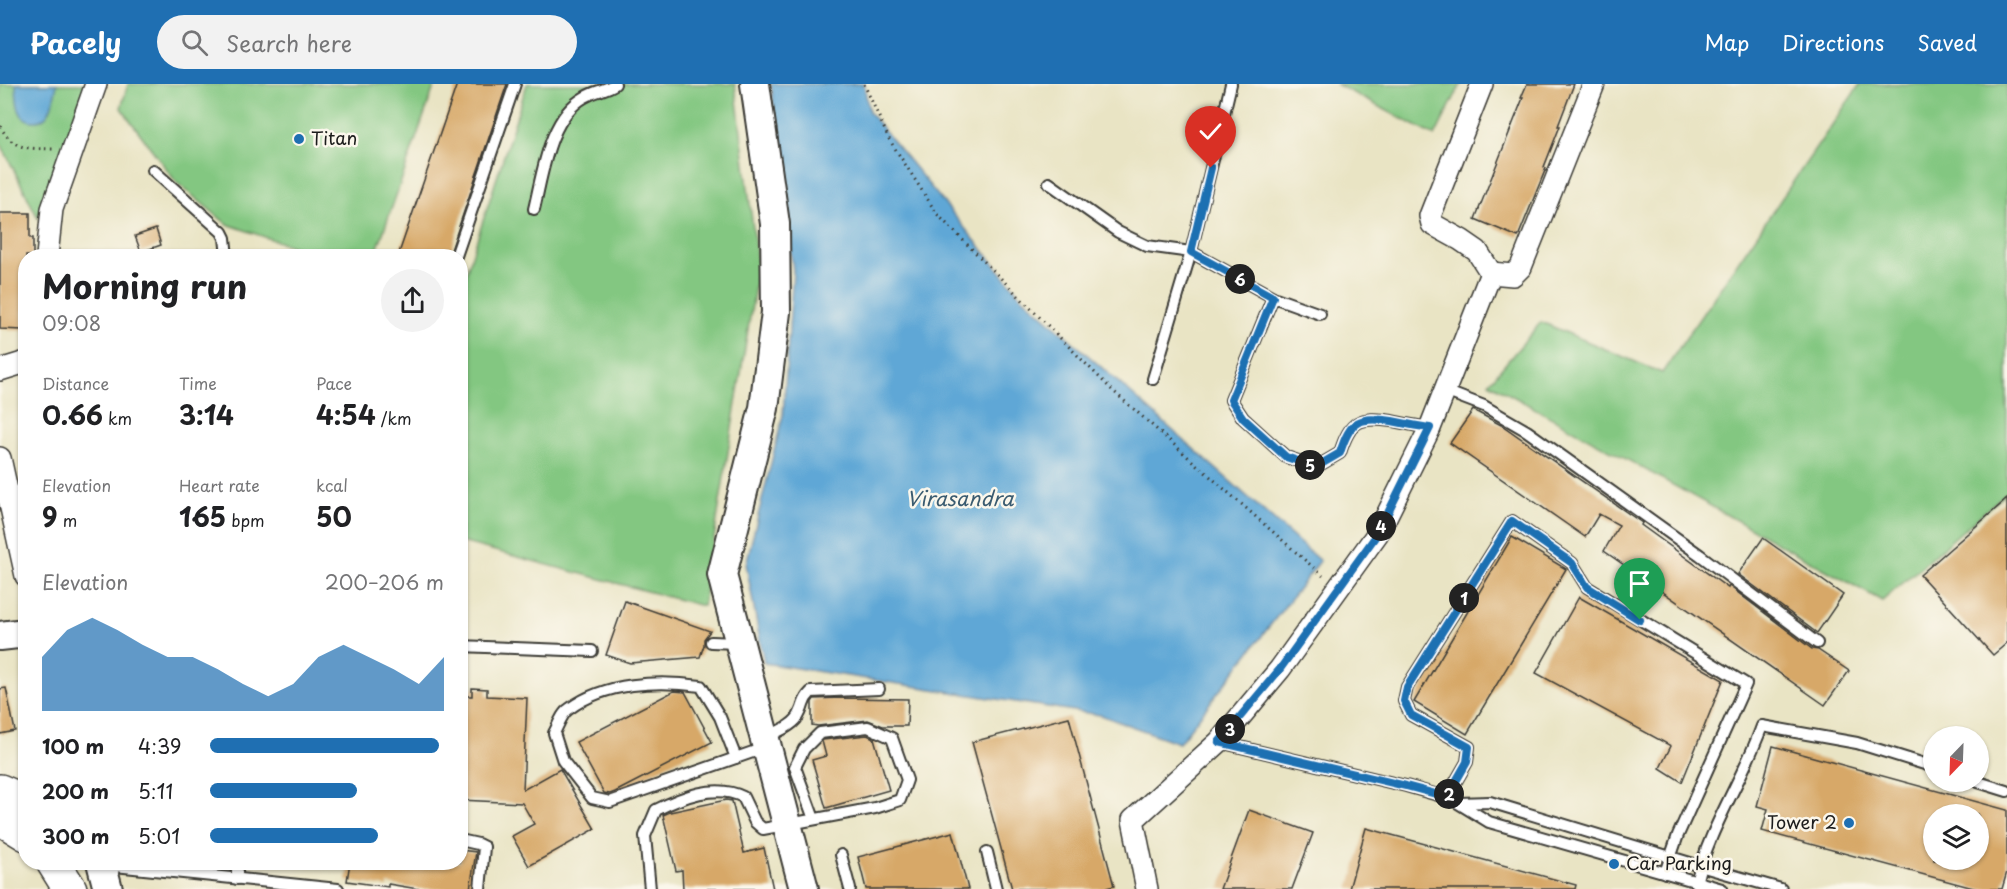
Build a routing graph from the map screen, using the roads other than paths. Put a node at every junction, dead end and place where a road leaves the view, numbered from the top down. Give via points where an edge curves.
1 (96, 84) edge
2 (515, 84) edge
3 (615, 84) edge
4 (755, 84) edge
5 (1231, 84) edge
6 (1482, 84) edge
7 (1594, 84) edge
8 (153, 170) dead end
9 (1049, 183) dead end
10 (534, 209) dead end
11 (48, 249) edge
12 (226, 249) edge
13 (458, 249) edge
14 (1191, 252) junction
15 (1491, 273) junction
16 (1273, 297) junction
17 (1320, 314) dead end
18 (18, 364) edge
19 (0, 370) edge
20 (1152, 379) dead end
21 (1445, 391) junction
22 (1430, 428) junction
23 (0, 458) edge
24 (18, 540) edge
25 (18, 634) edge
26 (0, 636) edge
27 (711, 642) dead end
28 (740, 643) junction
29 (1816, 643) dead end
30 (468, 646) edge
31 (592, 651) dead end
32 (879, 689) dead end
33 (766, 742) junction
34 (1219, 742) junction
35 (736, 758) junction
36 (1923, 764) edge
37 (1989, 785) edge
38 (2007, 791) edge
39 (0, 792) edge
40 (1447, 797) junction
41 (18, 800) edge
42 (1458, 803) junction
43 (0, 818) edge
44 (800, 821) junction
45 (18, 829) edge
46 (468, 842) edge
47 (987, 852) dead end
48 (841, 855) dead end
49 (1669, 857) junction
50 (1700, 867) junction
51 (58, 870) edge
52 (237, 870) edge
53 (1665, 873) junction
54 (94, 874) edge
55 (237, 879) junction
56 (1696, 883) junction
57 (70, 889) edge
58 (338, 889) edge
59 (480, 889) edge
60 (650, 889) edge
61 (804, 889) edge
62 (850, 889) edge
63 (996, 889) edge
64 (1147, 889) edge
65 (1722, 889) edge
66 (1781, 889) edge

1 - 11 street via 52,209
2 - 13 lane
3 - 10 lane via 584,97 554,130
4 - 28 street via 775,224 776,312 764,408 722,575
5 - 14 lane
6 - 15 street via 1430,220 1477,251
7 - 15 street via 1521,267 1513,275
8 - 12 lane via 222,232
9 - 14 lane via 1118,232 1147,246
14 - 16 lane
14 - 20 lane
15 - 21 street
16 - 17 lane
16 - 22 lane via 1231,400 1243,418 1286,457 1316,467 1340,453 1356,423 1370,418
18 - 19 street
21 - 22 street
21 - 29 lane via 1484,406 1527,431
22 - 34 street via 1378,533 1280,669
23 - 24 street
25 - 26 street
27 - 28 lane
28 - 33 street
30 - 31 lane
32 - 33 lane via 811,692 792,724
33 - 35 lane
33 - 44 street
34 - 40 lane
34 - 64 street via 1133,820
35 - 35 lane via 610,802 592,798 564,761 554,733 567,710 609,688 674,682 701,686 720,717
36 - 50 lane via 1857,743 1762,726
37 - 38 lane
39 - 41 highway
40 - 42 lane
40 - 49 lane via 1467,762 1469,747 1411,715 1404,701 1407,687 1512,521 1572,563 1587,587 1746,684
42 - 49 lane via 1490,802
42 - 53 lane via 1489,822
43 - 45 highway
44 - 44 lane via 900,800 907,780 892,738 874,728 820,733 804,749 795,767
44 - 60 lane via 763,829 755,822 743,797 733,792 681,797 656,810 645,836
44 - 61 street
46 - 59 lane via 484,847
47 - 63 lane
48 - 62 lane
49 - 50 lane
49 - 53 lane
50 - 56 lane
50 - 66 lane
51 - 57 highway
52 - 55 lane
53 - 56 lane
54 - 55 lane
55 - 58 lane
56 - 65 lane

